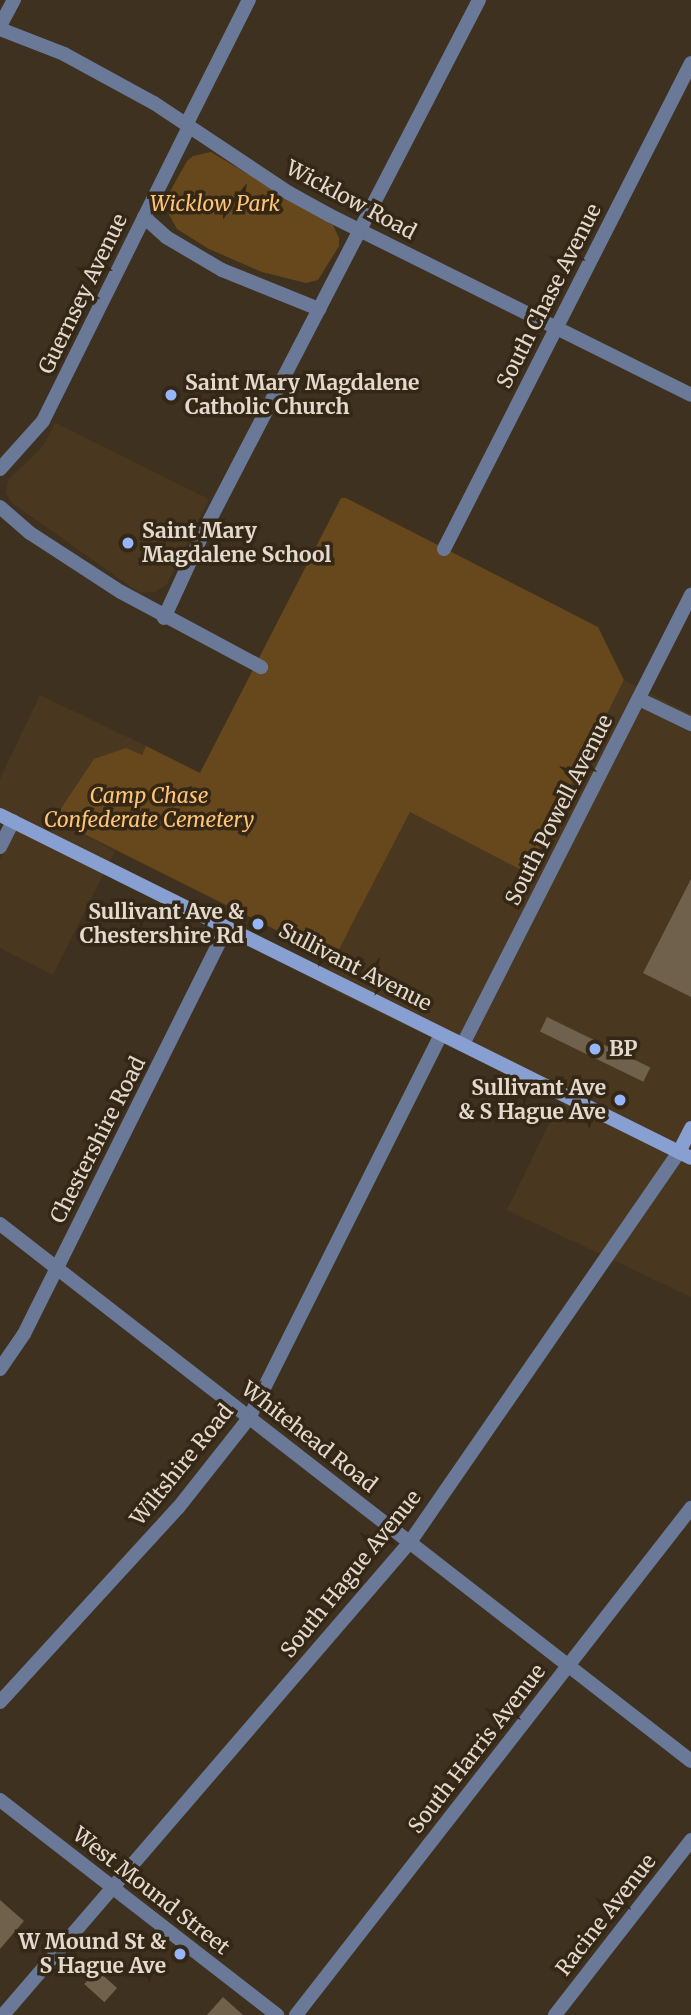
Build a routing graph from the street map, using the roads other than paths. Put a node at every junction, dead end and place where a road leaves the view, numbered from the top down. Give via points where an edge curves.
1 (14, 0) edge
2 (249, 0) edge
3 (479, 0) edge
4 (0, 28) edge
5 (691, 63) edge
6 (187, 126) junction
7 (144, 217) junction
8 (361, 231) junction
9 (319, 309) junction
10 (556, 328) junction
11 (691, 395) edge
12 (0, 469) edge
13 (0, 507) edge
14 (443, 549) dead end
15 (691, 595) edge
16 (164, 618) junction
17 (261, 667) dead end
18 (639, 699) junction
19 (691, 724) edge
20 (7, 818) edge
21 (0, 847) edge
22 (227, 927) junction
23 (441, 1034) junction
24 (463, 1044) junction
25 (691, 1128) edge
26 (685, 1155) edge
27 (0, 1224) edge
28 (57, 1269) junction
29 (0, 1369) edge
30 (249, 1418) junction
31 (691, 1508) edge
32 (410, 1542) junction
33 (568, 1666) junction
34 (0, 1702) edge
35 (691, 1761) edge
36 (0, 1800) edge
37 (691, 1840) edge
38 (112, 1887) junction
39 (3, 2015) edge
40 (277, 2015) edge
41 (296, 2015) edge
42 (555, 2015) edge

1 - 4 street
2 - 6 street, Guernsey Avenue
3 - 8 street
4 - 6 street, Wicklow Road via 64,54
5 - 10 street, South Chase Avenue
6 - 7 street, Guernsey Avenue
6 - 8 street, Wicklow Road via 289,193
7 - 9 street via 166,237 222,270
7 - 12 street, Guernsey Avenue via 43,421
8 - 9 street
8 - 10 street, Wicklow Road
9 - 16 street
10 - 11 street, Wicklow Road
10 - 14 street, South Chase Avenue
13 - 16 street via 30,533
15 - 18 street, South Powell Avenue
16 - 17 street
18 - 19 street
18 - 24 street, South Powell Avenue
20 - 21 street
20 - 22 main road, Sullivant Avenue
22 - 23 main road, Sullivant Avenue
22 - 28 street, Chestershire Road
23 - 24 main road, Sullivant Avenue
23 - 30 street, Wiltshire Road
24 - 26 main road, Sullivant Avenue
25 - 26 main road, South Hague Avenue
26 - 32 street, South Hague Avenue
27 - 28 street, Whitehead Road
28 - 29 street, Chestershire Road via 24,1335
28 - 30 street, Whitehead Road
30 - 32 street, Whitehead Road
30 - 34 street, Wiltshire Road via 178,1508
31 - 33 street, South Harris Avenue
32 - 33 street, Whitehead Road
32 - 38 street, South Hague Avenue
33 - 35 street, Whitehead Road
33 - 41 street, South Harris Avenue
36 - 38 street, West Mound Street
37 - 42 street, Racine Avenue
38 - 39 street, South Hague Avenue
38 - 40 street, West Mound Street

